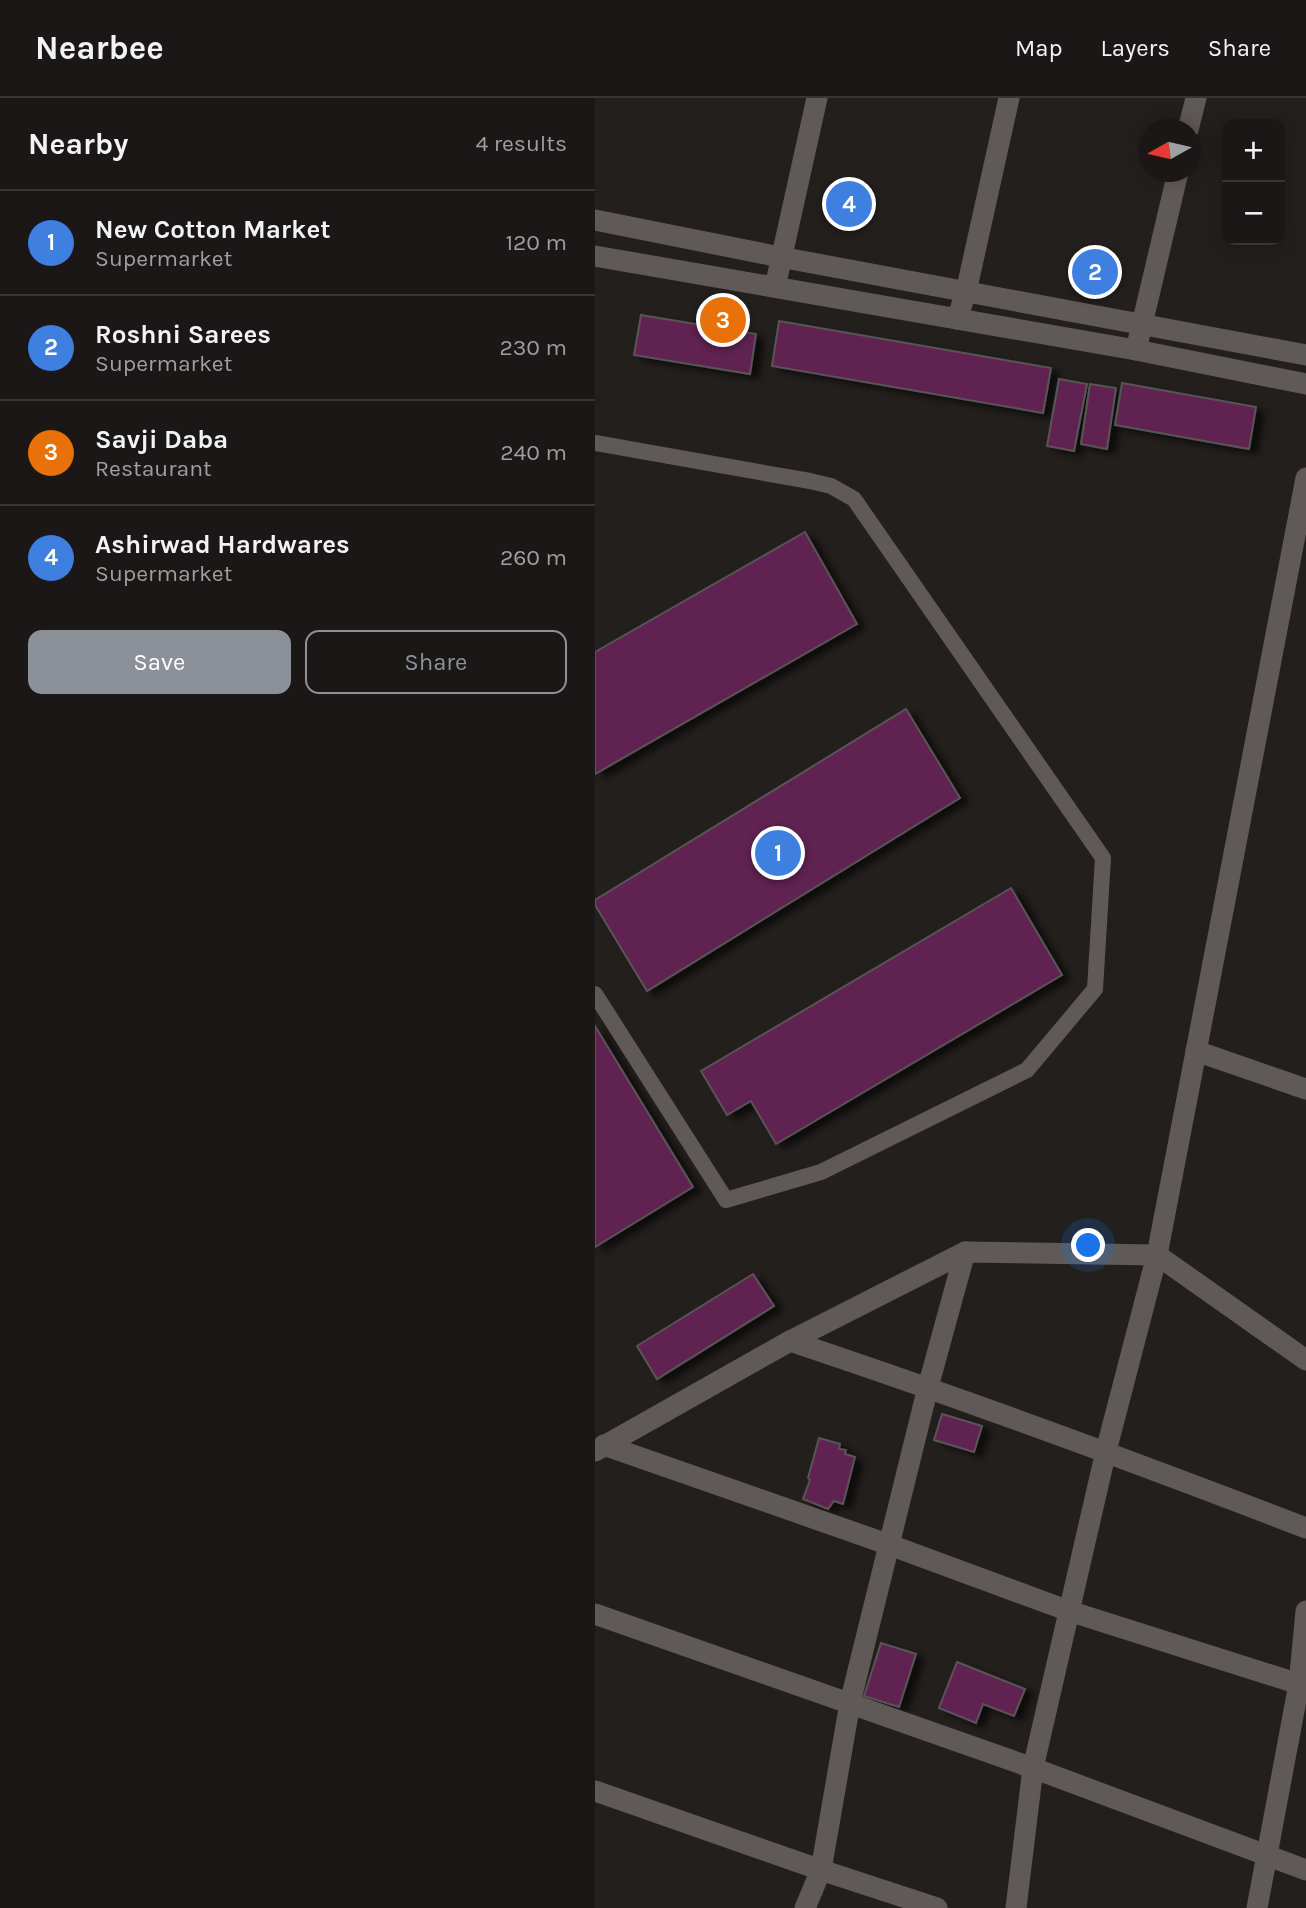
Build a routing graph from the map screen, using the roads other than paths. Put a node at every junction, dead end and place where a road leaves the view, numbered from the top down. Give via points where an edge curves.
1 (817, 98) edge
2 (1009, 98) edge
3 (1195, 98) edge
4 (1190, 119) edge
5 (1176, 182) edge
6 (595, 220) edge
7 (595, 256) edge
8 (780, 257) junction
9 (775, 287) junction
10 (966, 292) junction
11 (957, 319) junction
12 (1142, 324) junction
13 (1136, 350) junction
14 (1306, 355) edge
15 (1306, 384) edge
16 (595, 443) edge
17 (1306, 478) edge
18 (595, 994) edge
19 (1196, 1051) junction
20 (1306, 1089) edge
21 (965, 1252) junction
22 (1157, 1255) junction
23 (790, 1342) junction
24 (1303, 1352) edge
25 (928, 1387) junction
26 (599, 1448) edge
27 (1106, 1451) junction
28 (1306, 1528) edge
29 (890, 1545) junction
30 (1069, 1611) junction
31 (1306, 1611) edge
32 (595, 1614) edge
33 (1299, 1684) junction
34 (850, 1703) junction
35 (1033, 1768) junction
36 (595, 1791) edge
37 (1267, 1854) junction
38 (1306, 1870) edge
39 (821, 1871) junction
40 (805, 1908) edge
41 (937, 1908) edge
42 (1016, 1908) edge
43 (1257, 1908) edge

1 - 8 street
2 - 10 street
3 - 4 street
5 - 12 street
6 - 8 street
7 - 9 street
8 - 9 street
8 - 10 street
9 - 11 street
10 - 11 street
10 - 12 street
11 - 13 street
12 - 13 street
12 - 14 street
13 - 15 street
16 - 18 lane via 831,486 854,499 1103,858 1095,989 1027,1070 821,1172 726,1200
17 - 19 street
19 - 20 street
19 - 22 street
21 - 22 street
21 - 23 street
21 - 25 street
22 - 24 street
22 - 27 street
23 - 25 street
23 - 26 street
25 - 27 street
25 - 29 street
26 - 29 street
27 - 28 street
27 - 30 street
29 - 30 street
29 - 34 street
30 - 33 street
30 - 35 street
31 - 33 street
32 - 34 street
33 - 37 street
34 - 35 street
34 - 39 street
35 - 37 street
35 - 42 street
36 - 39 street
37 - 38 street
37 - 43 street
39 - 40 street
39 - 41 street

